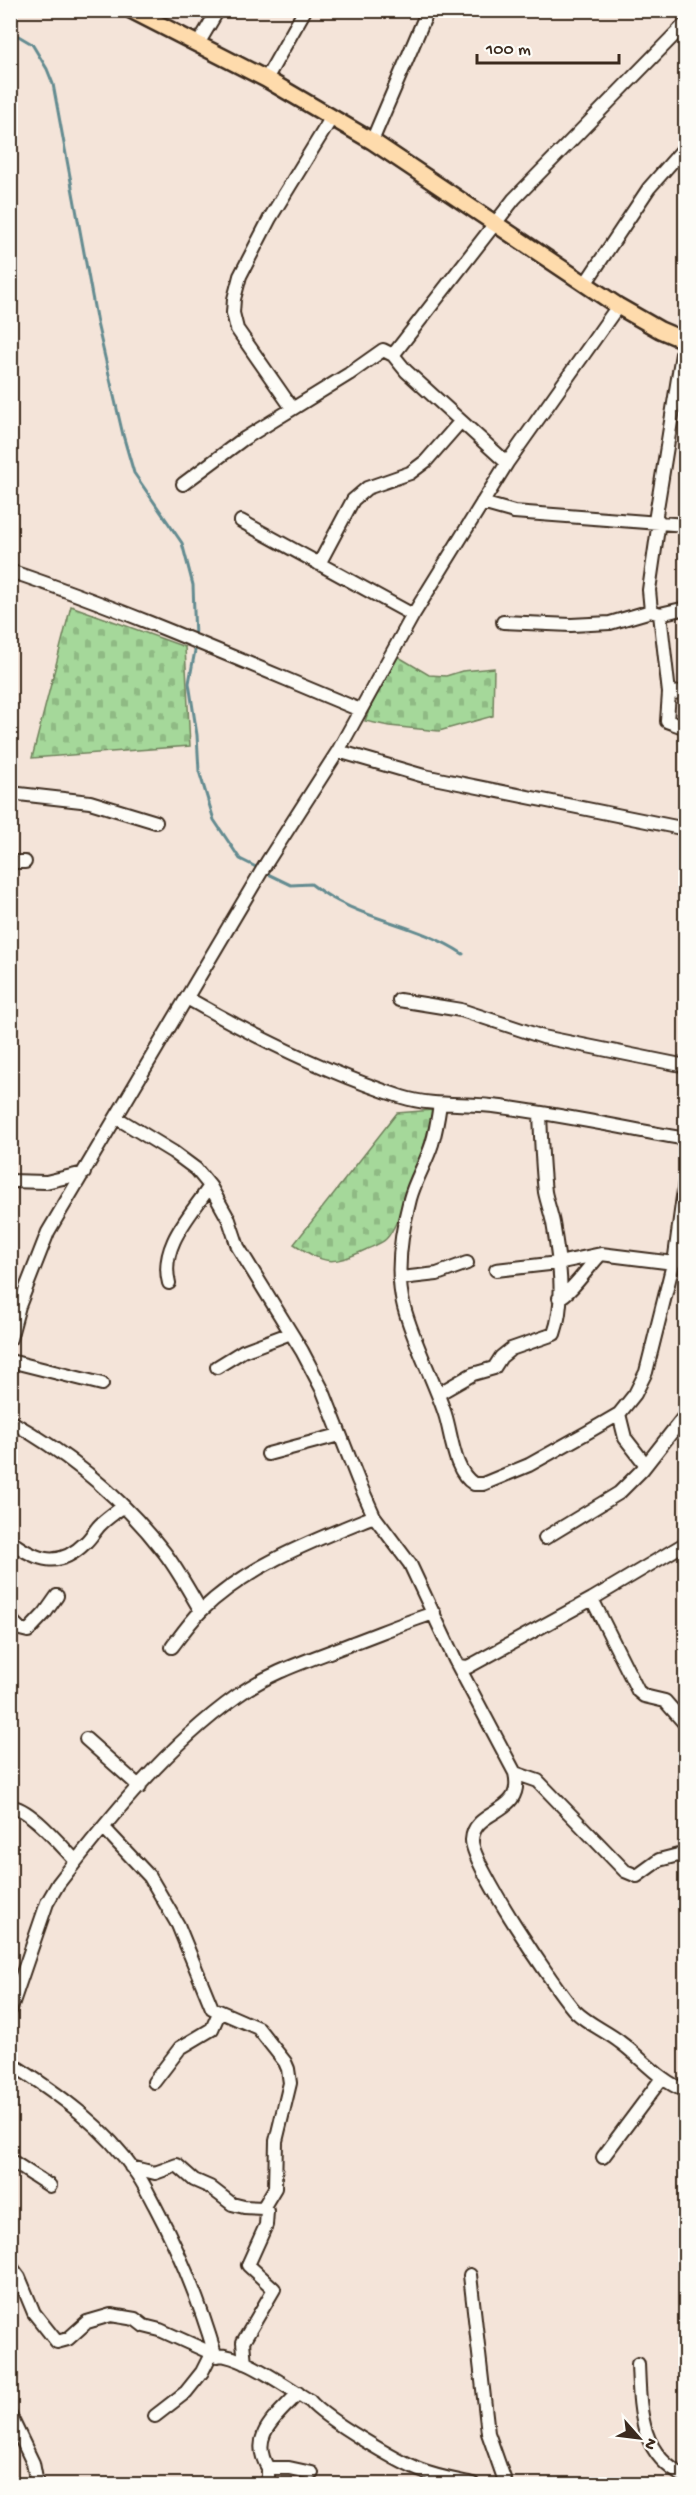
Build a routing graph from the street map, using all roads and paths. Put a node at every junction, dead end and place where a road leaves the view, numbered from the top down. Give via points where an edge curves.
1 (131, 10) edge
2 (218, 10) edge
3 (305, 10) edge
4 (428, 10) edge
5 (686, 23) edge
6 (198, 44) junction
7 (266, 79) junction
8 (332, 117) junction
9 (372, 141) junction
10 (686, 146) edge
11 (495, 222) junction
12 (585, 284) junction
13 (618, 306) junction
14 (685, 341) edge
15 (393, 355) junction
16 (292, 408) junction
17 (461, 421) junction
18 (507, 463) junction
19 (183, 484) dead end
20 (482, 503) junction
21 (241, 521) dead end
22 (657, 521) junction
23 (686, 525) edge
24 (319, 564) junction
25 (10, 571) edge
26 (686, 608) edge
27 (656, 612) junction
28 (413, 615) junction
29 (503, 622) dead end
30 (686, 692) edge
31 (669, 693) junction
32 (360, 710) junction
33 (686, 728) edge
34 (338, 750) junction
35 (10, 793) edge
36 (156, 822) dead end
37 (686, 829) edge
38 (10, 862) edge
39 (25, 862) dead end
40 (187, 998) junction
41 (399, 1000) dead end
42 (686, 1066) edge
43 (440, 1104) junction
44 (540, 1113) junction
45 (117, 1118) junction
46 (686, 1139) edge
47 (84, 1173) junction
48 (686, 1174) edge
49 (10, 1180) edge
50 (210, 1186) junction
51 (601, 1254) junction
52 (678, 1259) edge
53 (467, 1263) dead end
54 (558, 1263) junction
55 (496, 1270) dead end
56 (401, 1278) junction
57 (169, 1283) dead end
58 (559, 1298) junction
59 (15, 1304) edge
60 (291, 1334) junction
61 (10, 1339) edge
62 (10, 1360) edge
63 (217, 1367) dead end
64 (102, 1384) dead end
65 (438, 1394) junction
66 (619, 1414) junction
67 (686, 1414) edge
68 (10, 1420) edge
69 (594, 1429) junction
70 (339, 1435) junction
71 (624, 1436) junction
72 (268, 1454) dead end
73 (645, 1465) junction
74 (122, 1507) junction
75 (374, 1516) junction
76 (545, 1538) dead end
77 (10, 1540) edge
78 (686, 1543) edge
79 (57, 1596) dead end
80 (592, 1599) junction
81 (201, 1611) junction
82 (434, 1613) junction
83 (10, 1619) edge
84 (172, 1647) dead end
85 (459, 1666) junction
86 (686, 1725) edge
87 (86, 1739) dead end
88 (686, 1749) edge
89 (685, 1764) edge
90 (515, 1773) junction
91 (686, 1776) edge
92 (140, 1787) junction
93 (10, 1807) edge
94 (104, 1828) junction
95 (686, 1853) edge
96 (76, 1861) junction
97 (10, 2011) edge
98 (219, 2013) junction
99 (10, 2063) edge
100 (662, 2078) junction
101 (154, 2082) dead end
102 (686, 2091) edge
103 (603, 2157) dead end
104 (10, 2160) edge
105 (131, 2167) junction
106 (50, 2186) dead end
107 (263, 2208) junction
108 (10, 2265) edge
109 (470, 2275) dead end
110 (215, 2354) junction
111 (245, 2363) junction
112 (638, 2364) dead end
113 (278, 2382) dead end
114 (298, 2394) junction
115 (10, 2415) edge
116 (155, 2416) dead end
117 (268, 2468) junction
118 (312, 2473) dead end
119 (686, 2477) edge
120 (37, 2484) edge
121 (268, 2484) edge
122 (473, 2484) edge
123 (506, 2484) edge

1 - 6 main road
2 - 6 street
3 - 7 street
4 - 9 street
5 - 11 street via 582,126
6 - 7 main road
7 - 8 main road
8 - 9 main road
8 - 16 street via 270,218 240,276 234,299 237,329
9 - 11 main road
10 - 12 street via 649,188
11 - 12 main road
11 - 15 street
12 - 13 main road
13 - 14 main road
13 - 18 street
14 - 22 street
15 - 16 street via 383,350
15 - 17 street
16 - 19 street
17 - 18 street
17 - 24 street via 426,461 410,473 367,488 353,500
18 - 20 street
20 - 22 street via 524,513
20 - 28 street
21 - 24 street
22 - 23 street
22 - 27 street via 649,590
24 - 28 street
25 - 32 street via 189,637
26 - 27 street
27 - 29 street via 610,623
27 - 31 street
28 - 32 street
30 - 31 street
31 - 33 street via 667,722
32 - 34 street
34 - 37 street via 424,776
34 - 40 street
35 - 36 street via 90,802
38 - 39 street
40 - 43 street via 294,1055 404,1098
40 - 45 street
41 - 42 street via 461,1010 543,1038
43 - 44 street
43 - 56 street via 432,1146 410,1198 403,1232
44 - 46 street
44 - 54 street via 546,1194
45 - 47 street
45 - 50 street via 173,1152 196,1169
47 - 49 street via 46,1182
47 - 59 street via 48,1232
48 - 52 street
50 - 57 street via 170,1248 166,1262
50 - 60 street via 229,1220 238,1247
51 - 52 street
51 - 54 street
51 - 58 street via 569,1292
52 - 66 street via 646,1372
53 - 56 street via 437,1274
54 - 55 street
54 - 58 street
56 - 65 street via 406,1314
58 - 65 street via 554,1334 511,1349 494,1368 473,1374
59 - 61 street
60 - 63 street via 243,1351
60 - 70 street via 323,1391
62 - 64 street
65 - 69 street via 461,1471 474,1484 529,1465
66 - 69 street
66 - 71 street
67 - 73 street
68 - 74 street via 86,1472
69 - 71 street via 609,1428
70 - 72 street
70 - 75 street
71 - 73 street
73 - 76 street via 619,1493
74 - 77 street via 86,1543 62,1559 38,1558
74 - 81 street via 166,1554
75 - 81 street via 282,1557
75 - 82 street via 410,1564
78 - 80 street
79 - 83 street via 28,1630 20,1629
80 - 85 street via 468,1667
80 - 86 street via 638,1691 665,1701
81 - 84 street
82 - 85 street
82 - 92 street via 261,1681 193,1733
85 - 90 street
87 - 92 street
88 - 89 street
89 - 91 street
90 - 95 street via 538,1781 625,1870 637,1876 659,1860
90 - 100 street via 516,1794 475,1830 473,1847 483,1868 506,1911 561,1994 577,2012 621,2042
92 - 94 street
93 - 96 street via 21,1808 32,1817
94 - 96 street
94 - 98 street via 150,1877 178,1925 207,2000
96 - 97 street via 47,1903
98 - 101 street via 212,2029 180,2048
98 - 107 street via 258,2028 288,2069 290,2083 276,2141 275,2188
99 - 105 street via 97,2127
100 - 102 street
100 - 103 street
104 - 106 street
105 - 107 street via 155,2173 177,2165 232,2204
105 - 110 street via 165,2225 202,2312
107 - 111 street via 268,2216 266,2225 248,2265 274,2289 243,2342
108 - 111 street via 34,2313 57,2342 68,2339 87,2322 111,2315 135,2319 215,2356
109 - 123 street via 488,2433
110 - 111 street
110 - 116 street via 186,2392
111 - 113 street
111 - 114 street
112 - 119 street via 644,2429 652,2450
114 - 117 street via 265,2431 260,2444 261,2458
114 - 122 street via 363,2439 418,2470
115 - 120 street via 33,2463
117 - 118 street
117 - 121 street

